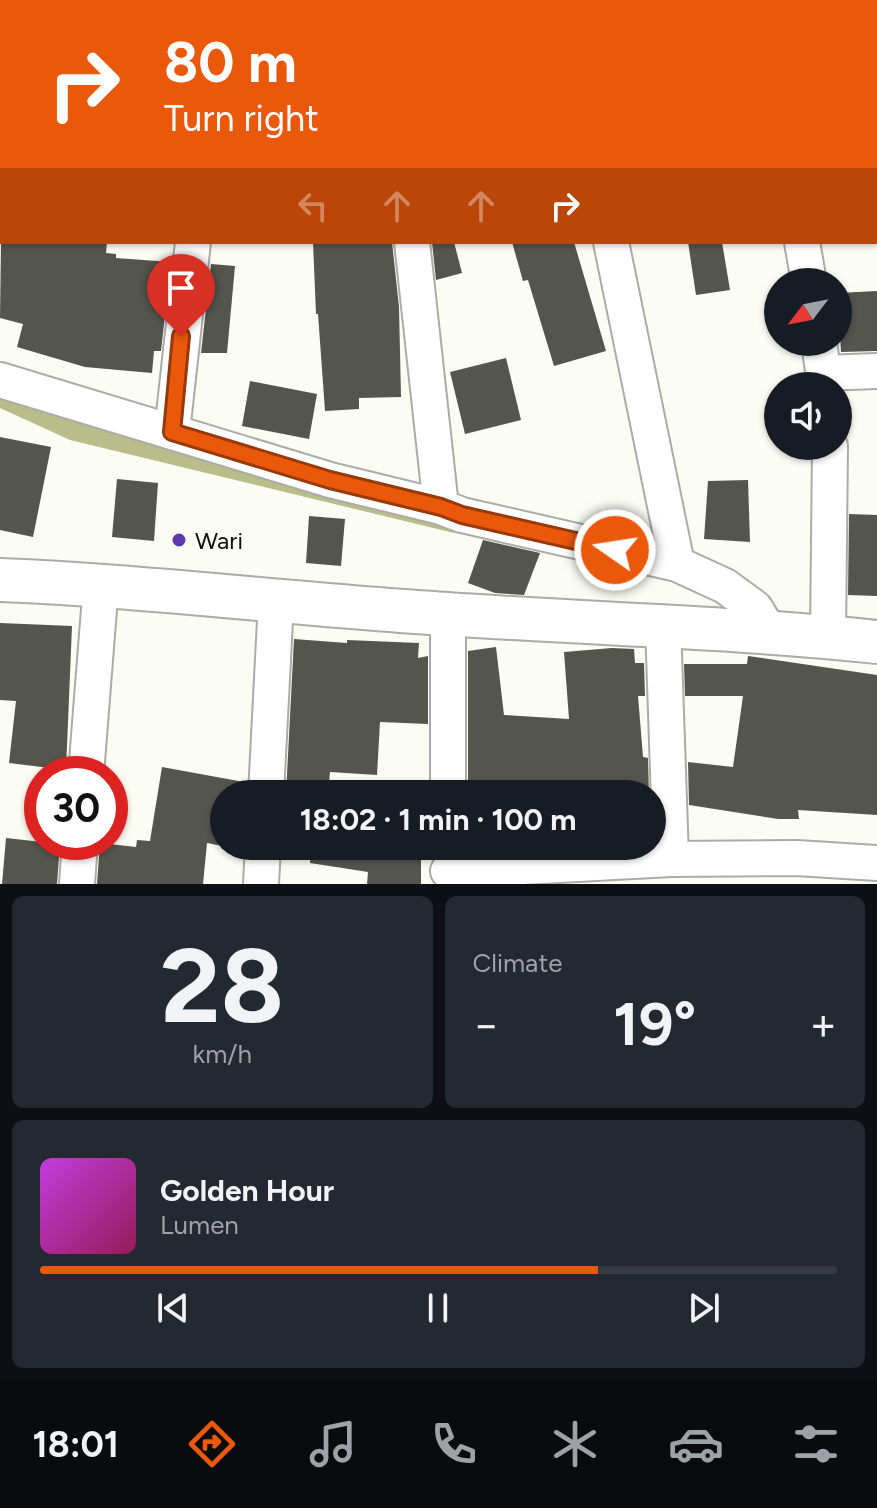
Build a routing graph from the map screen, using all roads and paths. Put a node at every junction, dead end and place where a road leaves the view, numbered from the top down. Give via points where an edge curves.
1 (193, 244) edge
2 (412, 244) edge
3 (620, 244) edge
4 (802, 244) edge
5 (807, 268) edge
6 (822, 367) edge
7 (877, 371) edge
8 (0, 380) edge
9 (172, 432) junction
10 (830, 460) edge
11 (441, 507) junction
12 (677, 564) junction
13 (0, 580) edge
14 (101, 584) junction
15 (276, 601) junction
16 (448, 615) junction
17 (663, 625) junction
18 (769, 631) junction
19 (828, 637) junction
20 (877, 642) edge
21 (87, 756) edge
22 (267, 780) edge
23 (448, 780) edge
24 (671, 859) junction
25 (79, 860) edge
26 (262, 860) edge
27 (877, 863) edge
28 (448, 867) edge
29 (77, 884) edge
30 (261, 884) edge

1 - 9 street
2 - 11 street
3 - 12 street
4 - 5 street
6 - 7 street
8 - 9 street
9 - 11 street
10 - 19 street
11 - 12 street
12 - 18 street via 725,586 755,608
13 - 14 street
14 - 15 street
14 - 21 street
15 - 16 street
15 - 22 street
16 - 17 street
16 - 23 street
17 - 18 street
17 - 24 street
18 - 19 street
19 - 20 street
24 - 27 street
24 - 28 street
25 - 29 street
26 - 30 street

